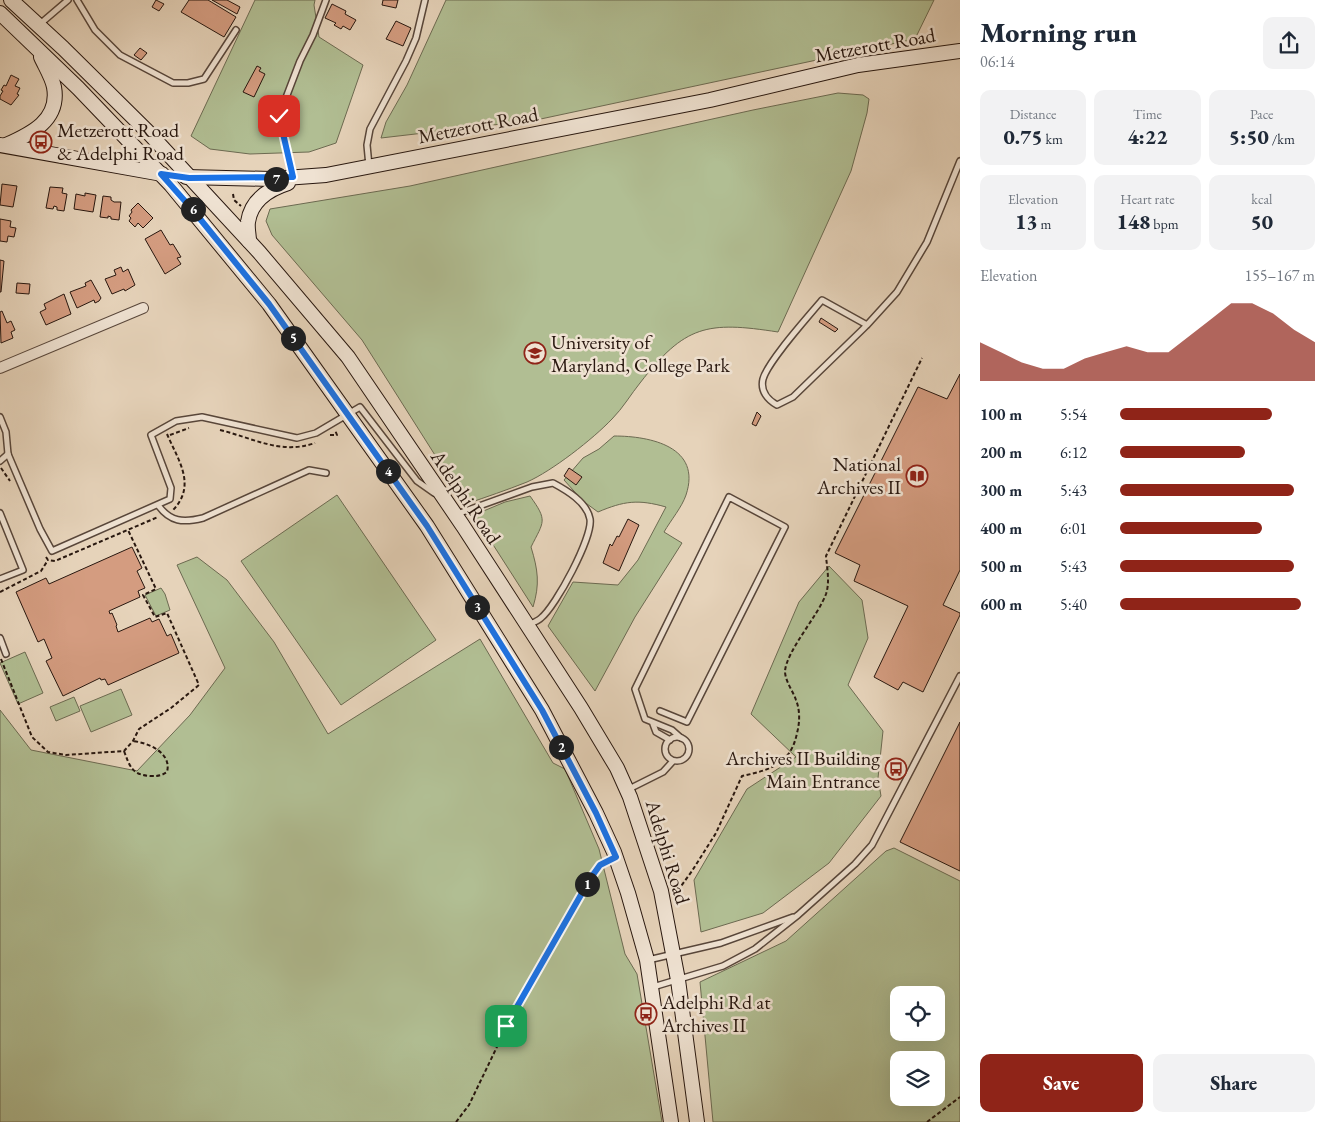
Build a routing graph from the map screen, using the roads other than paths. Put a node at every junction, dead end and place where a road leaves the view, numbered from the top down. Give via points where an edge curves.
1 (11, 0) edge
2 (68, 0) edge
3 (77, 0) edge
4 (326, 0) edge
5 (426, 0) edge
6 (0, 13) edge
7 (38, 26) junction
8 (236, 30) dead end
9 (38, 50) junction
10 (960, 51) edge
11 (3, 145) edge
12 (960, 161) edge
13 (368, 167) junction
14 (161, 174) junction
15 (309, 176) junction
16 (293, 177) junction
17 (189, 178) junction
18 (249, 241) junction
19 (143, 308) dead end
20 (867, 325) junction
21 (0, 368) edge
22 (347, 414) junction
23 (0, 418) edge
24 (8, 454) junction
25 (0, 461) edge
26 (326, 473) dead end
27 (446, 501) junction
28 (158, 505) junction
29 (0, 513) edge
30 (455, 514) junction
31 (0, 580) edge
32 (528, 626) junction
33 (0, 638) edge
34 (6, 654) road end
35 (960, 676) edge
36 (660, 711) dead end
37 (653, 724) junction
38 (680, 738) junction
39 (670, 740) junction
40 (674, 761) junction
41 (627, 790) junction
42 (798, 915) junction
43 (673, 955) junction
44 (647, 960) junction
45 (678, 980) junction
46 (651, 988) junction
47 (671, 1122) edge
48 (697, 1122) edge

1 - 7 main road, Adelphi Road
2 - 7 lane
3 - 8 lane via 95,30 120,55 173,83 204,78
4 - 16 lane via 279,116
5 - 13 lane via 416,38 370,129
6 - 9 main road
7 - 17 main road, Adelphi Road via 109,92
9 - 11 main road via 54,86 50,115 39,128
9 - 14 main road
10 - 13 main road, Metzerott Road via 858,65 710,100
11 - 14 main road, Metzerott Road
12 - 20 lane via 922,250 897,292
13 - 15 main road, Metzerott Road
14 - 17 main road, Metzerott Road
14 - 22 main road via 269,304
15 - 16 main road, Metzerott Road
15 - 18 main road via 271,188 255,203 248,222
16 - 17 main road, Metzerott Road
17 - 18 main road, Adelphi Road
18 - 27 main road, Adelphi Road via 348,357
19 - 21 street
20 - 20 lane via 822,300 771,364 763,380 769,400 777,405 793,397
22 - 27 lane via 360,407 365,411 417,480
22 - 28 lane via 316,433 297,438 202,417 176,421 150,435 171,488 170,499
22 - 44 main road via 427,526 542,710 616,857
23 - 24 lane via 6,432
24 - 25 lane
24 - 28 lane via 52,551
26 - 28 lane via 309,470 191,521 164,514
27 - 30 main road, Adelphi Road
29 - 31 lane via 23,570
30 - 32 main road, Adelphi Road
30 - 32 lane via 553,482 583,506 590,518 583,549 549,609 542,618
32 - 41 main road, Adelphi Road via 581,708
33 - 34 lane
35 - 42 lane via 872,845
36 - 37 lane via 687,722 785,526 729,497 635,689 645,719
37 - 38 lane via 672,730
37 - 39 lane via 656,732
38 - 39 lane
38 - 40 lane via 688,744 689,753 683,760
39 - 40 lane via 665,750
40 - 41 lane via 663,772
41 - 43 main road, Adelphi Road via 648,849
42 - 43 lane via 726,942
42 - 45 lane via 741,958
43 - 44 lane
43 - 45 main road, Adelphi Road
44 - 46 main road
45 - 46 lane
45 - 48 main road, Adelphi Road
46 - 47 main road

